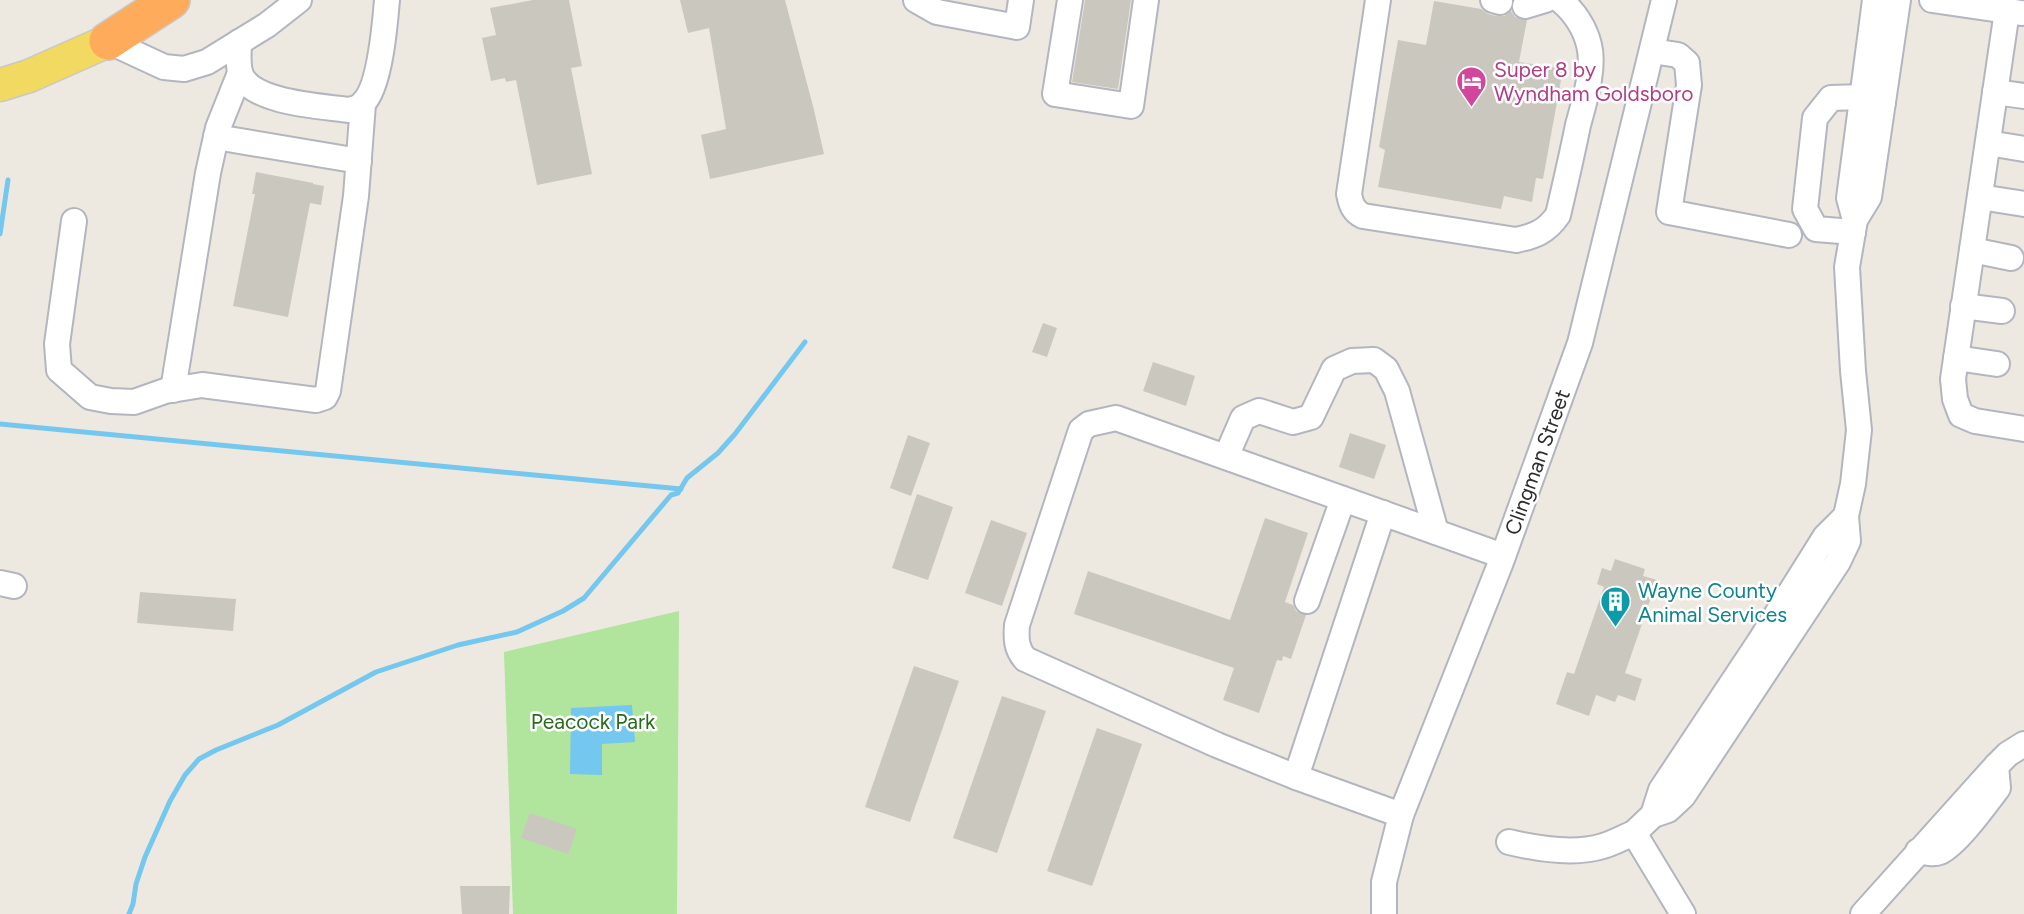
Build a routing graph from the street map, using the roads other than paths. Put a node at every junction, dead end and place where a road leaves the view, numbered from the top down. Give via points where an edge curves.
1 (143, 0) edge
2 (171, 0) edge
3 (299, 0) edge
4 (387, 0) edge
5 (916, 0) edge
6 (1021, 0) edge
7 (1070, 0) edge
8 (1146, 0) edge
9 (1378, 0) edge
10 (1560, 0) edge
11 (1664, 0) edge
12 (1875, 0) edge
13 (1898, 0) edge
14 (1932, 0) edge
15 (2016, 12) edge
16 (108, 41) junction
17 (239, 42) junction
18 (1652, 51) junction
19 (240, 73) junction
20 (0, 85) edge
21 (1995, 92) junction
22 (2024, 96) edge
23 (1872, 100) junction
24 (363, 104) junction
25 (216, 137) junction
26 (1988, 143) junction
27 (2024, 149) edge
28 (359, 161) junction
29 (1980, 197) junction
30 (2024, 204) edge
31 (75, 221) dead end
32 (1854, 226) junction
33 (1789, 234) dead end
34 (1972, 250) junction
35 (2011, 258) dead end
36 (1963, 306) junction
37 (2002, 312) dead end
38 (1956, 358) junction
39 (1997, 364) dead end
40 (173, 390) junction
41 (2024, 429) edge
42 (1226, 457) junction
43 (1343, 499) junction
44 (1383, 513) junction
45 (1436, 532) junction
46 (1503, 556) junction
47 (1307, 601) dead end
48 (2024, 744) edge
49 (1296, 778) junction
50 (1401, 815) junction
51 (1634, 833) junction
52 (1509, 842) dead end
53 (1384, 914) edge
54 (1683, 914) edge
55 (1863, 914) edge

1 - 16 highway
2 - 16 highway
3 - 17 street
4 - 24 street via 378,66
5 - 6 street via 937,12 1017,27
7 - 8 street via 1055,94 1132,106
9 - 10 street via 1350,203 1363,216 1516,240 1536,236 1558,215 1585,97 1590,47 1585,32
11 - 18 street, Clingman Street
12 - 23 street
13 - 23 street
14 - 15 street
15 - 21 street
16 - 17 street via 163,67 184,69 208,62
16 - 20 main road
17 - 19 street
18 - 33 street via 1678,55 1687,63 1689,85 1669,212
18 - 46 street, Clingman Street via 1580,343
19 - 24 street via 256,90 275,98 348,110
19 - 25 street
21 - 22 street
21 - 26 street
23 - 32 street via 1849,198
23 - 32 street via 1831,98 1815,118 1805,209 1816,229
24 - 28 street
25 - 28 street
25 - 40 street
26 - 27 street
26 - 29 street
28 - 40 street via 325,397 316,400 202,385
29 - 30 street
29 - 34 street
31 - 40 street via 57,344 59,370 90,397 111,401 134,402
32 - 51 street via 1847,267 1859,430 1846,516 1848,541 1683,796
34 - 35 street
34 - 36 street
36 - 37 street
36 - 38 street
38 - 39 street
38 - 41 street via 1953,379 1961,415
42 - 43 street
42 - 45 street via 1243,418 1259,411 1293,422 1311,417 1334,369 1352,361 1374,360 1386,369 1397,391
42 - 49 street via 1116,418 1081,430 1017,625 1018,651 1025,659
43 - 44 street
43 - 47 street
44 - 45 street
44 - 49 street
45 - 46 street
46 - 50 street, Clingman Street
48 - 55 street via 1996,765
49 - 50 street
50 - 53 street, Clingman Street via 1384,882
51 - 52 street via 1602,847 1572,850
51 - 54 street

